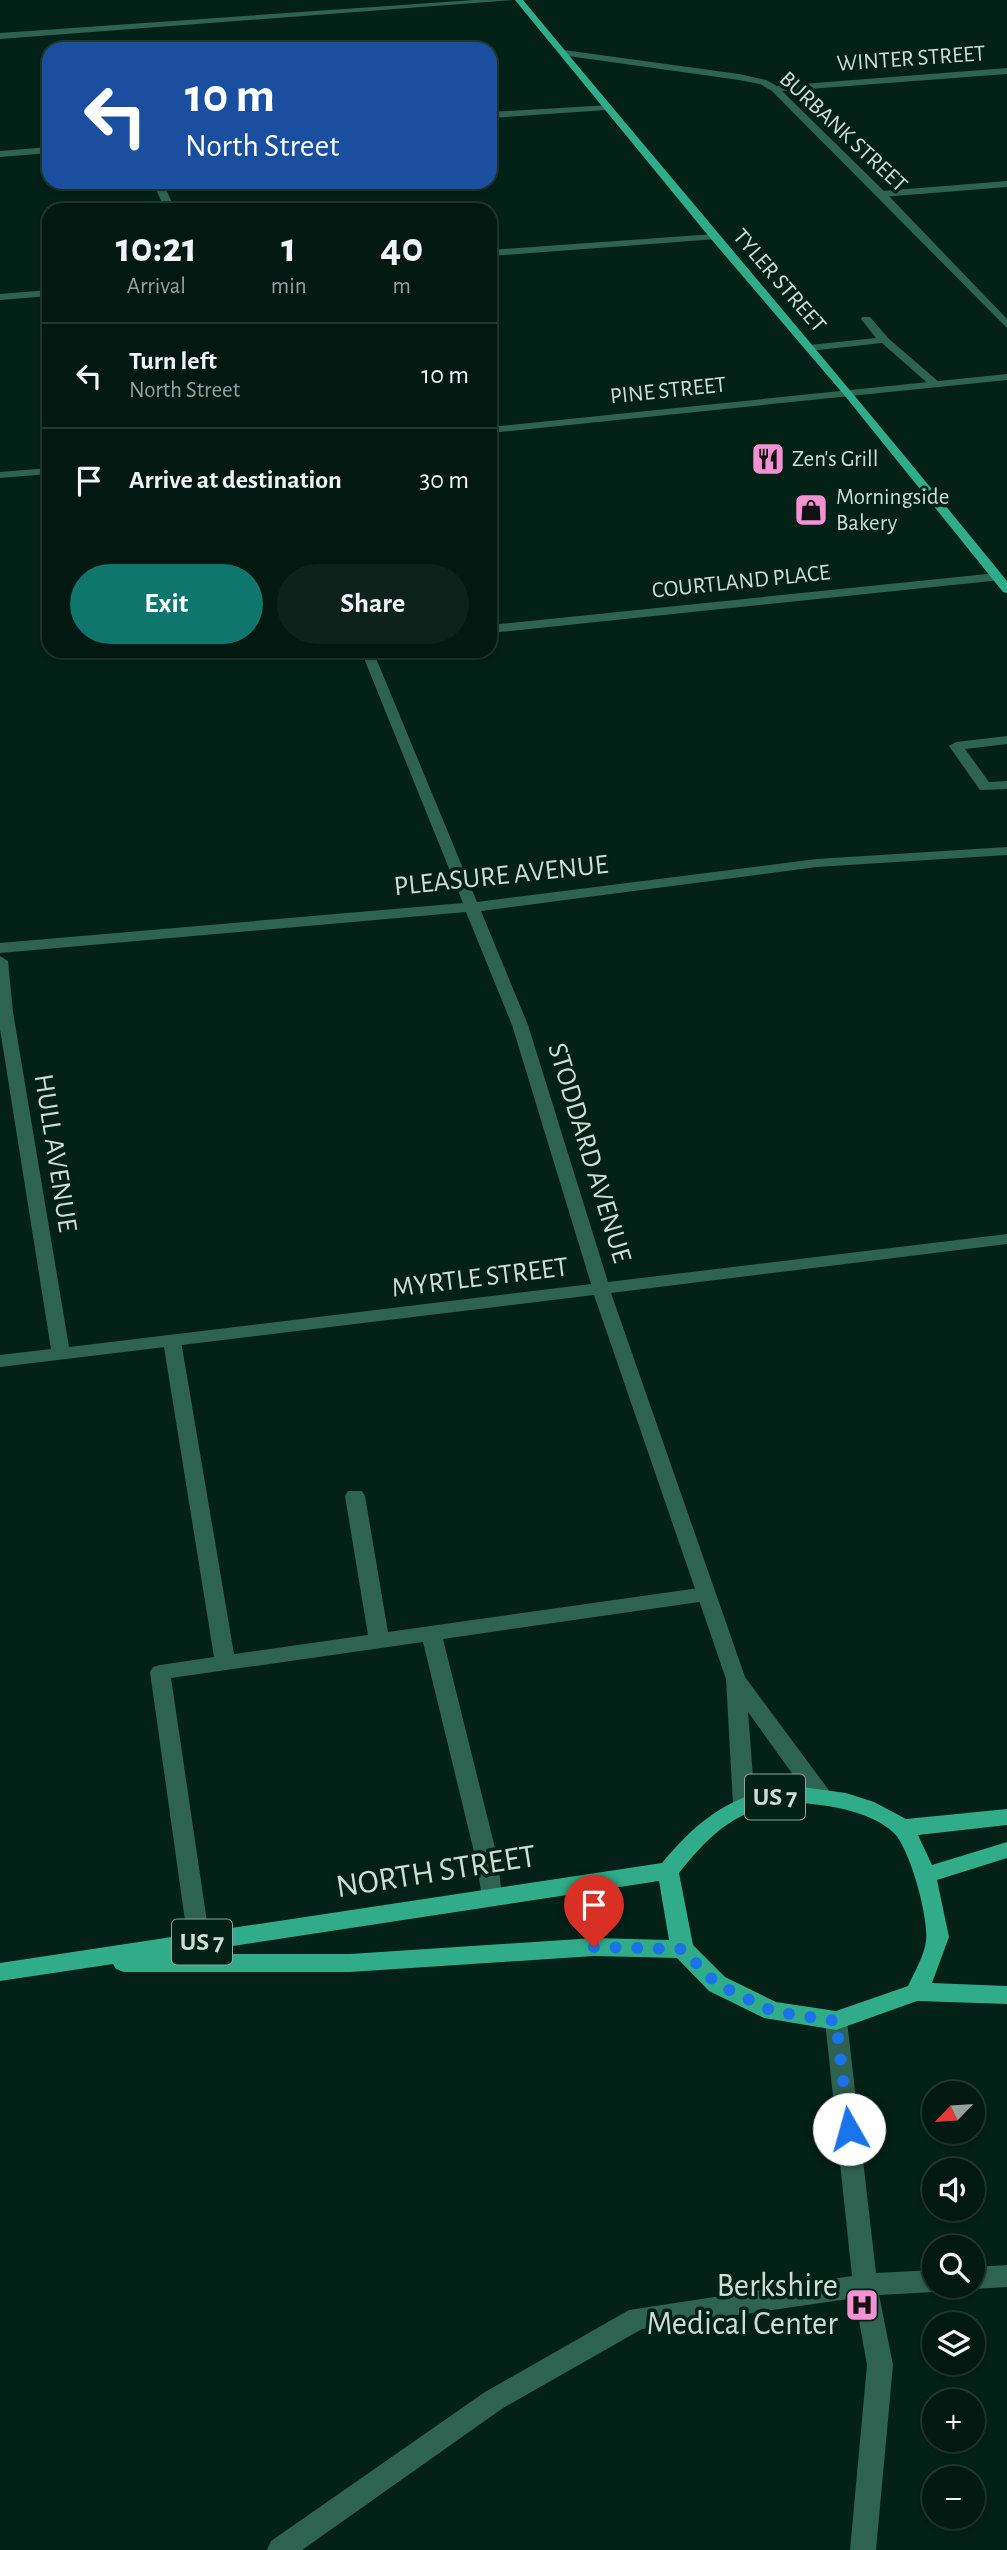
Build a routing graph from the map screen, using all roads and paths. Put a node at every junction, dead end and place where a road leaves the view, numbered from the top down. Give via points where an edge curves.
1 (509, 0) edge
2 (519, 0) edge
3 (0, 36) edge
4 (564, 53) junction
5 (1007, 71) edge
6 (775, 89) junction
7 (607, 107) junction
8 (497, 115) edge
9 (42, 151) edge
10 (0, 154) edge
11 (1007, 184) edge
12 (882, 194) junction
13 (714, 237) junction
14 (497, 252) edge
15 (42, 294) edge
16 (0, 297) edge
17 (866, 319) dead end
18 (1007, 325) edge
19 (884, 340) junction
20 (809, 348) junction
21 (1007, 377) edge
22 (936, 385) junction
23 (849, 394) junction
24 (497, 429) edge
25 (42, 472) edge
26 (0, 475) edge
27 (997, 577) junction
28 (1007, 589) edge
29 (497, 628) edge
30 (370, 658) edge
31 (1007, 740) edge
32 (1007, 785) edge
33 (1007, 851) edge
34 (474, 907) junction
35 (0, 948) edge
36 (0, 961) edge
37 (1007, 1240) edge
38 (602, 1290) junction
39 (172, 1341) junction
40 (61, 1354) junction
41 (0, 1361) edge
42 (355, 1496) dead end
43 (706, 1594) junction
44 (431, 1633) junction
45 (379, 1641) junction
46 (225, 1663) junction
47 (736, 1679) junction
48 (820, 1795) junction
49 (744, 1804) junction
50 (1007, 1817) edge
51 (902, 1828) junction
52 (1007, 1850) edge
53 (668, 1871) junction
54 (926, 1875) junction
55 (491, 1897) junction
56 (200, 1942) junction
57 (682, 1949) junction
58 (66, 1963) junction
59 (0, 1972) edge
60 (917, 1992) junction
61 (1007, 1995) edge
62 (836, 2021) junction
63 (1007, 2276) edge
64 (985, 2277) edge
65 (922, 2282) edge
66 (865, 2286) junction
67 (280, 2550) edge
68 (863, 2550) edge

1 - 3 street
2 - 4 main road, TYLER STREET
4 - 6 street, BURBANK STREET via 739,77
4 - 7 main road, TYLER STREET
5 - 6 street, WINTER STREET
6 - 12 street, BURBANK STREET
7 - 8 street
7 - 13 main road, TYLER STREET
9 - 10 street
11 - 12 street
12 - 18 street, BURBANK STREET
13 - 14 street
13 - 20 main road, TYLER STREET
15 - 16 street
17 - 19 street
19 - 20 street
19 - 22 street
20 - 23 main road, TYLER STREET
21 - 22 street, PINE STREET
22 - 23 street, PINE STREET
23 - 24 street, PINE STREET
23 - 27 main road, TYLER STREET
25 - 26 street
27 - 28 main road, TYLER STREET
27 - 29 street, COURTLAND PLACE
30 - 34 street, STODDARD AVENUE
31 - 32 street via 956,746 985,787
33 - 34 street, PLEASURE AVENUE via 817,863
34 - 35 street, PLEASURE AVENUE
34 - 38 street, STODDARD AVENUE via 520,1026
36 - 40 street, HULL AVENUE
37 - 38 street, MYRTLE STREET
38 - 39 street, MYRTLE STREET
38 - 43 street, STODDARD AVENUE
39 - 40 street, MYRTLE STREET
39 - 46 street
40 - 41 street, MYRTLE STREET
42 - 45 street
43 - 44 street
43 - 47 street, STODDARD AVENUE
44 - 45 street
44 - 55 street via 487,1860
45 - 46 street
46 - 56 street via 160,1672
47 - 48 street, STODDARD AVENUE
47 - 49 street, STODDARD AVENUE
48 - 49 main road, US 7
48 - 51 main road, US 7 via 861,1807
49 - 53 main road, US 7 via 703,1828
50 - 51 main road
51 - 54 main road
52 - 54 main road
53 - 55 main road, NORTH STREET / US 7
53 - 57 main road
54 - 60 main road via 938,1938
55 - 56 main road, NORTH STREET / US 7
56 - 58 main road, NORTH STREET / US 7
57 - 58 main road, NORTH STREET via 594,1947 350,1962
57 - 62 main road via 717,1984 772,2011
58 - 59 main road, NORTH STREET / US 7
60 - 61 main road
60 - 62 main road
62 - 66 street
63 - 64 street
65 - 66 street
66 - 67 street via 638,2318 494,2400
66 - 68 street via 880,2365

